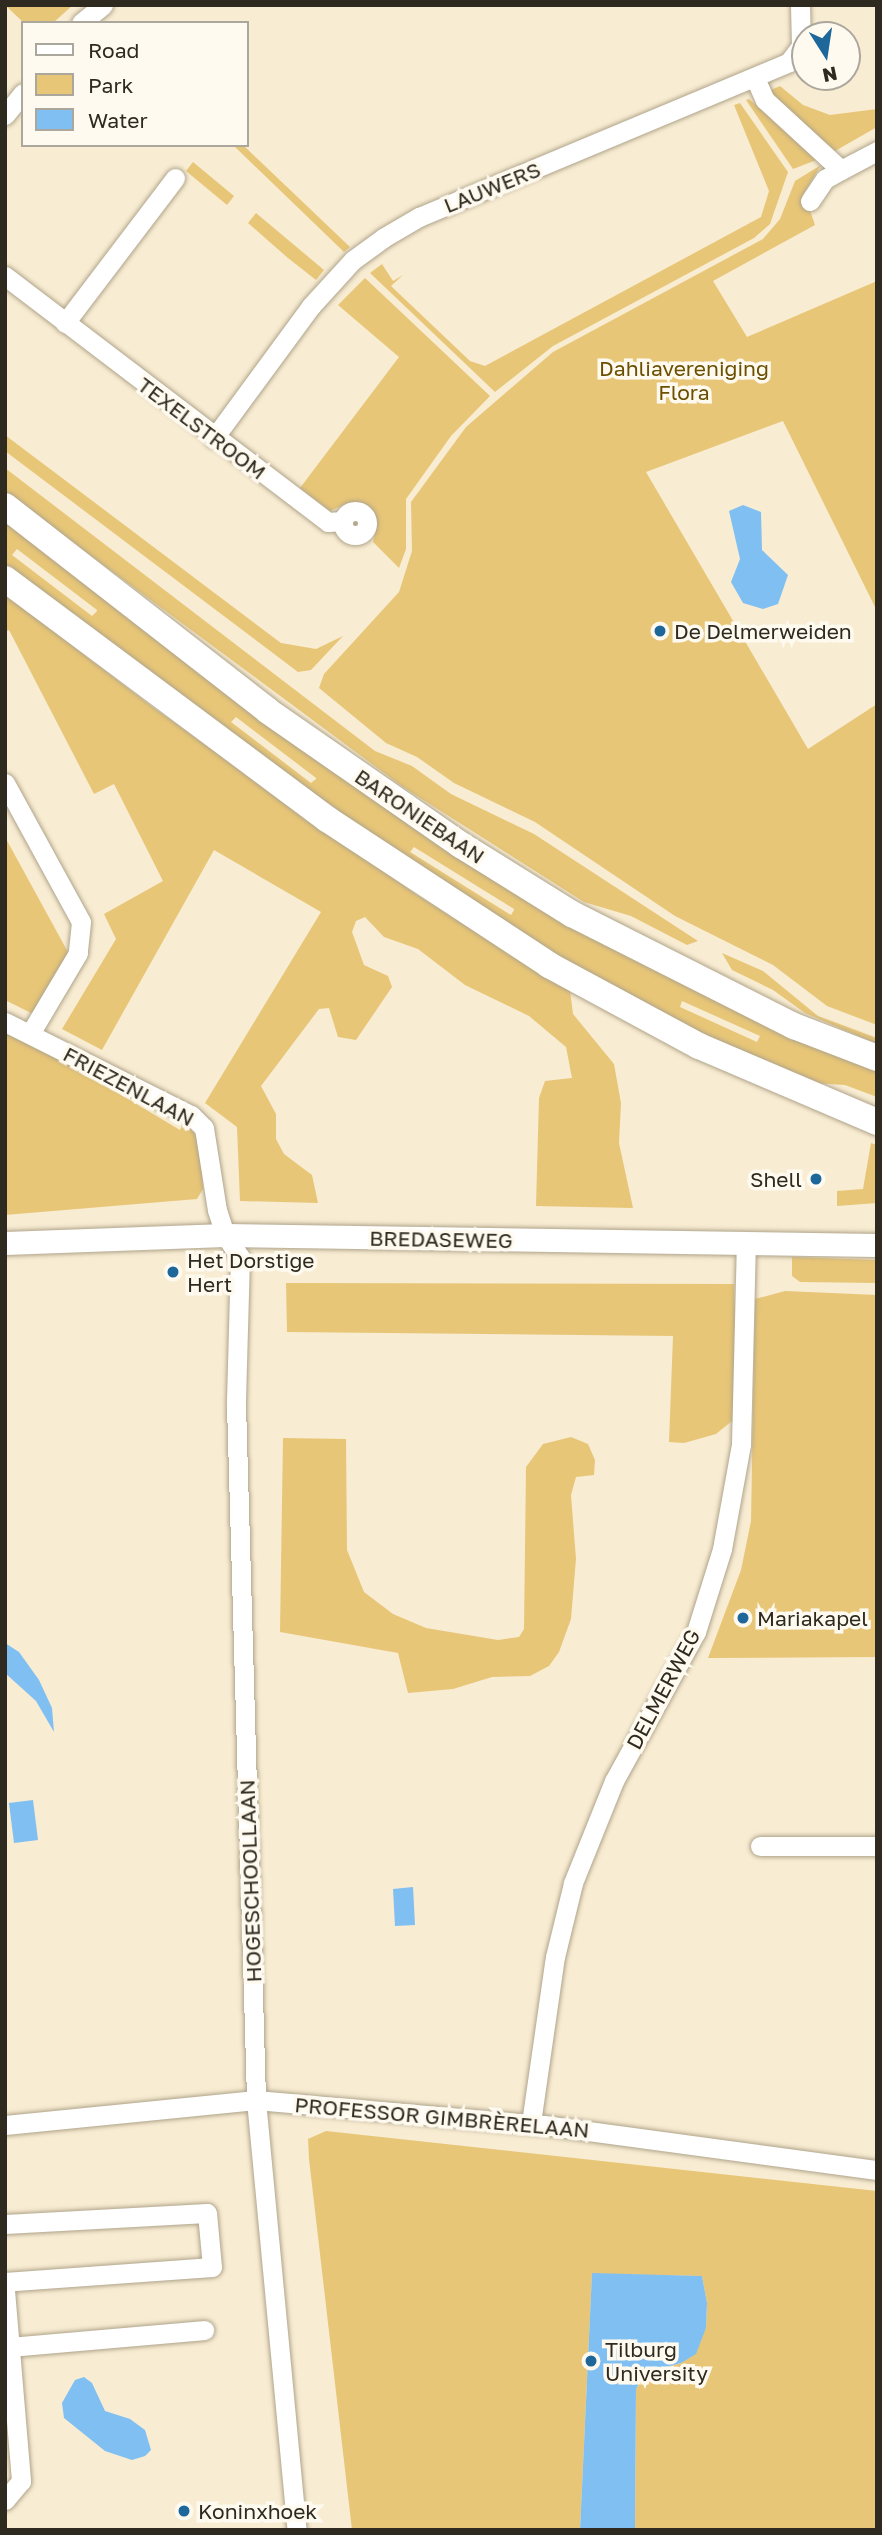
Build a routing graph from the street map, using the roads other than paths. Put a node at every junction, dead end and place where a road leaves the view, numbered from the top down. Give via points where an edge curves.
1 (103, 5) edge
2 (800, 5) edge
3 (83, 21) edge
4 (755, 78) junction
5 (21, 95) edge
6 (5, 114) edge
7 (877, 151) edge
8 (841, 170) junction
9 (175, 178) dead end
10 (810, 201) dead end
11 (5, 276) edge
12 (65, 323) junction
13 (214, 438) junction
14 (5, 506) edge
15 (343, 521) dead end
16 (5, 579) edge
17 (5, 783) edge
18 (5, 1022) edge
19 (30, 1034) junction
20 (877, 1058) edge
21 (877, 1122) edge
22 (225, 1235) junction
23 (5, 1243) edge
24 (746, 1244) junction
25 (877, 1245) edge
26 (760, 1846) dead end
27 (877, 1846) edge
28 (256, 2100) junction
29 (531, 2123) junction
30 (5, 2125) edge
31 (877, 2169) edge
32 (5, 2224) edge
33 (5, 2282) edge
34 (5, 2290) edge
35 (204, 2330) dead end
36 (10, 2347) junction
37 (5, 2500) edge
38 (297, 2530) edge

1 - 3 street
2 - 4 street, LAUWERS via 802,46
4 - 8 street via 765,100
4 - 13 street, LAUWERS via 419,217 383,238 353,260 311,306
5 - 6 street
7 - 8 street
8 - 10 street via 825,180
9 - 12 street
11 - 12 street, TEXELSTROOM
12 - 13 street, TEXELSTROOM
13 - 15 street, TEXELSTROOM via 328,522
14 - 20 main road, BARONIEBAAN via 268,711 461,845 572,914 794,1026
16 - 21 main road via 327,819 550,965 699,1046
17 - 19 street via 81,922 78,953
18 - 19 street, FRIEZENLAAN
19 - 22 street, FRIEZENLAAN via 191,1115 204,1128
22 - 23 street, BREDASEWEG
22 - 24 street, BREDASEWEG
22 - 28 street, HOGESCHOOLLAAN via 240,1257 236,1404
24 - 25 street, BREDASEWEG
24 - 29 street, DELMERWEG via 741,1444 722,1549 696,1632 614,1781 573,1883 555,1956
26 - 27 street
28 - 29 street, PROFESSOR GIMBRÈRELAAN
28 - 30 street, PROFESSOR GIMBRÈRELAAN
28 - 38 street, HOGESCHOOLLAAN
29 - 31 street, PROFESSOR GIMBRÈRELAAN
32 - 33 street via 207,2213 212,2267
34 - 36 street
35 - 36 street
36 - 37 street via 21,2481

